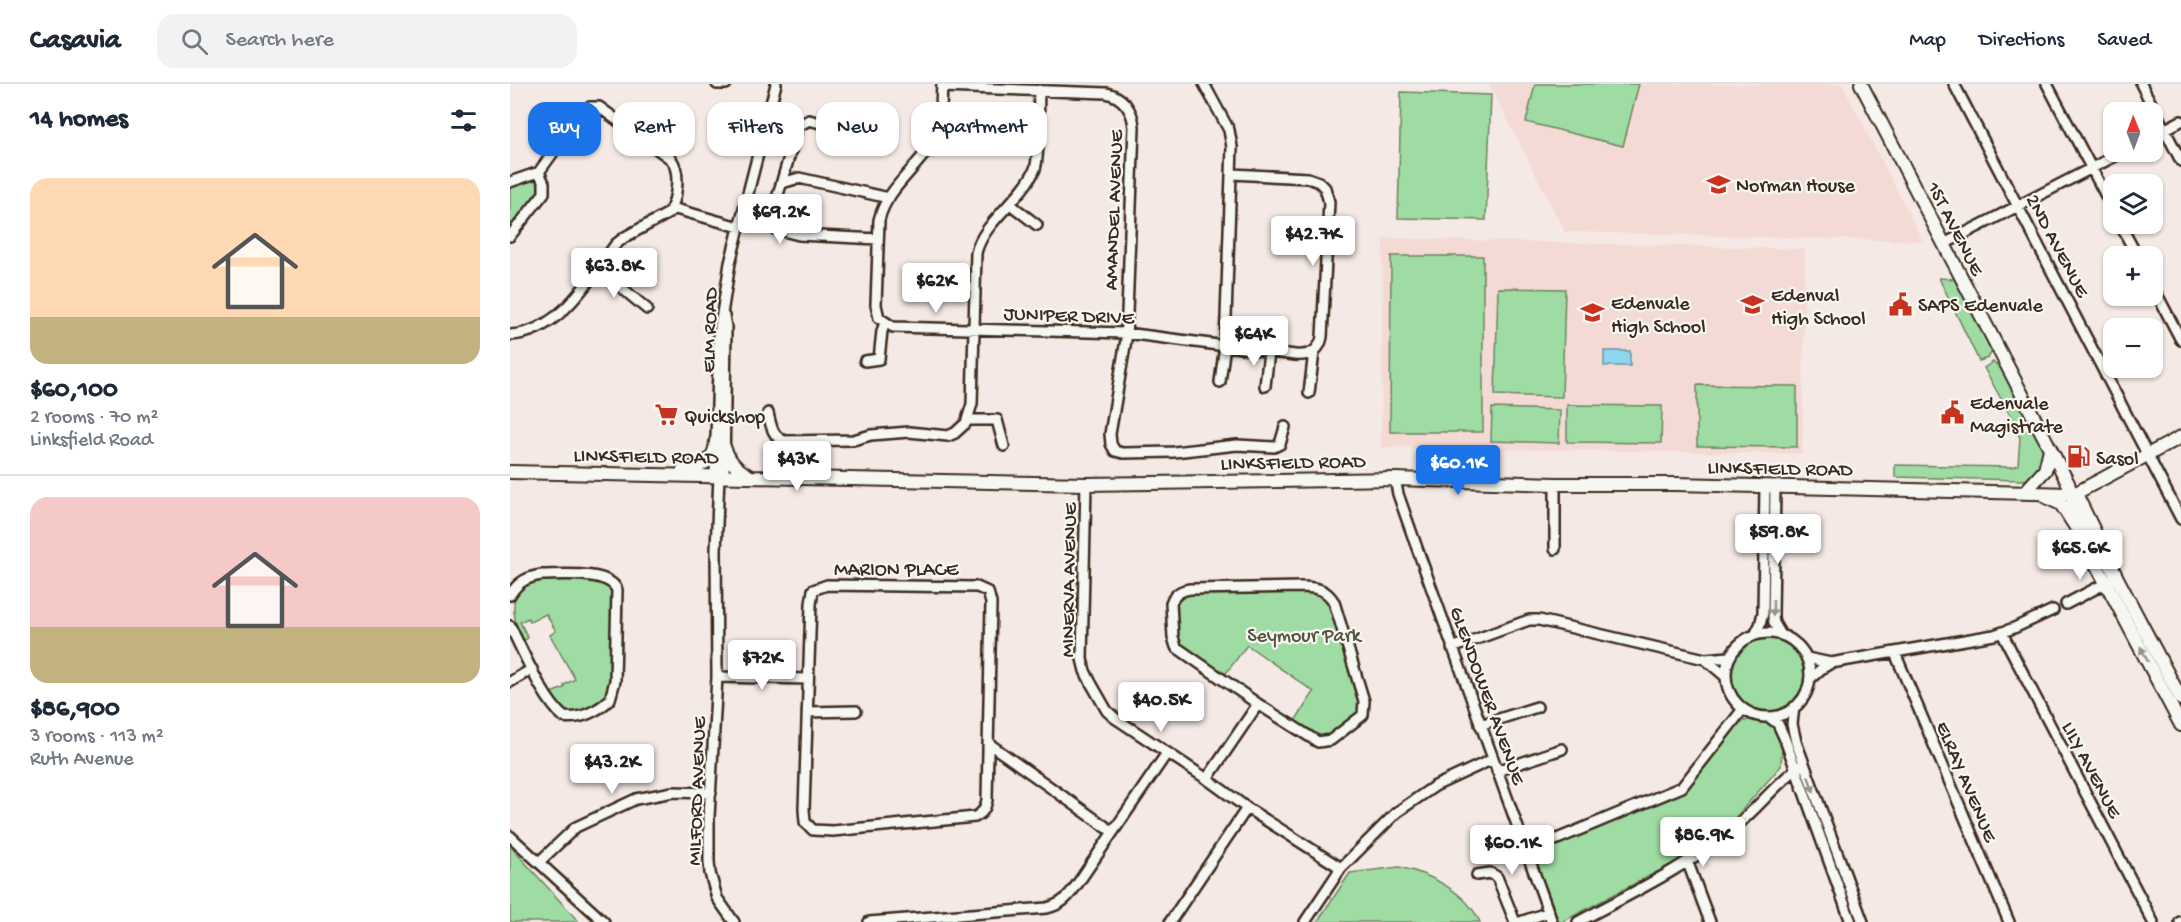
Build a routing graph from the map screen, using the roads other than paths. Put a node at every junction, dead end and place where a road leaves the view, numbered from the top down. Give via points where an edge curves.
1 (717, 84) edge
2 (726, 84) edge
3 (776, 84) edge
4 (1204, 84) edge
5 (1861, 84) edge
6 (1954, 84) edge
7 (2047, 84) edge
8 (2141, 84) edge
9 (942, 86) edge
10 (1039, 90) junction
11 (816, 121) edge
12 (2181, 121) edge
13 (2165, 130) junction
14 (2181, 161) edge
15 (2103, 162) edge
16 (788, 164) junction
17 (2091, 168) junction
18 (539, 172) junction
19 (1232, 174) junction
20 (799, 178) junction
21 (510, 182) edge
22 (782, 183) junction
23 (2103, 190) edge
24 (889, 198) junction
25 (1010, 204) junction
26 (2018, 206) junction
27 (672, 208) junction
28 (1037, 225) dead end
29 (739, 227) junction
30 (510, 236) edge
31 (878, 239) junction
32 (1944, 244) junction
33 (598, 268) junction
34 (2163, 306) edge
35 (647, 309) dead end
36 (885, 323) junction
37 (974, 329) junction
38 (1126, 333) junction
39 (510, 335) edge
40 (2181, 340) edge
41 (1225, 345) junction
42 (1269, 352) junction
43 (1314, 352) junction
44 (865, 361) dead end
45 (1220, 382) dead end
46 (1265, 386) dead end
47 (1309, 393) dead end
48 (768, 413) dead end
49 (969, 420) junction
50 (1285, 427) dead end
51 (2181, 437) edge
52 (719, 442) junction
53 (1004, 446) dead end
54 (2050, 448) junction
55 (2148, 454) junction
56 (510, 472) edge
57 (665, 474) junction
58 (719, 475) junction
59 (749, 476) junction
60 (1395, 479) junction
61 (1086, 484) junction
62 (1555, 484) junction
63 (1770, 486) junction
64 (2072, 491) junction
65 (2028, 493) junction
66 (2181, 519) edge
67 (2084, 539) junction
68 (1555, 549) dead end
69 (1770, 562) junction
70 (2112, 580) junction
71 (510, 595) edge
72 (2066, 604) dead end
73 (2053, 610) dead end
74 (510, 626) edge
75 (2002, 633) junction
76 (1755, 635) junction
77 (1781, 635) junction
78 (1452, 648) junction
79 (1895, 653) junction
80 (1730, 657) junction
81 (1807, 658) junction
82 (1705, 659) junction
83 (1831, 663) junction
84 (532, 669) junction
85 (1725, 676) junction
86 (717, 677) junction
87 (808, 679) junction
88 (1810, 679) junction
89 (510, 682) edge
90 (2168, 687) junction
91 (2181, 699) edge
92 (1258, 704) junction
93 (1537, 707) dead end
94 (1794, 707) junction
95 (1743, 709) junction
96 (856, 711) dead end
97 (807, 712) junction
98 (1769, 717) junction
99 (1480, 725) junction
100 (2181, 725) edge
101 (988, 743) junction
102 (1562, 749) dead end
103 (1167, 753) junction
104 (1493, 759) junction
105 (1800, 765) junction
106 (1497, 771) junction
107 (1207, 778) junction
108 (711, 793) junction
109 (1247, 808) junction
110 (1113, 832) junction
111 (510, 836) edge
112 (1526, 852) junction
113 (1839, 858) junction
114 (539, 862) junction
115 (1829, 862) junction
116 (1688, 863) junction
117 (1341, 868) junction
118 (1477, 875) dead end
119 (1857, 906) junction
120 (1847, 910) junction
121 (1549, 912) junction
122 (604, 922) edge
123 (734, 922) edge
124 (869, 922) edge
125 (1170, 922) edge
126 (1305, 922) edge
127 (1515, 922) edge
128 (1520, 922) edge
129 (1552, 922) edge
130 (1578, 922) edge
131 (1710, 922) edge
132 (1851, 922) edge
133 (1863, 922) edge
134 (2009, 922) edge
135 (2153, 922) edge

1 - 2 street
3 - 29 street, ELM ROAD
4 - 19 street via 1231,137
5 - 32 main road, 1ST AVENUE
6 - 26 street, 2ND AVENUE
7 - 17 street
8 - 13 street
9 - 10 street, AMANDEL AVENUE
9 - 24 street via 938,132
10 - 25 street via 1035,169
10 - 38 street, AMANDEL AVENUE via 1110,93 1133,115
11 - 16 street via 798,126
12 - 13 street
13 - 14 street
15 - 17 street
16 - 20 street
16 - 22 street
17 - 23 street
17 - 26 street
18 - 21 street
18 - 27 street via 578,115 590,107 599,107 674,162 677,177
18 - 30 street via 544,193
19 - 41 street
19 - 43 street via 1308,178 1328,194 1323,337
20 - 22 street
20 - 24 street
22 - 31 street via 771,219 775,229 799,235
24 - 31 street via 880,214
25 - 28 street
25 - 37 street via 977,247
26 - 32 street
26 - 55 street, 2ND AVENUE
27 - 29 street
27 - 33 street via 664,217 616,244
29 - 52 street, ELM ROAD via 723,311 726,327
31 - 36 street via 876,305
32 - 54 main road, 1ST AVENUE
33 - 35 street
33 - 39 street via 558,315 535,331
34 - 40 street
36 - 37 street, JUNIPER DRIVE via 893,327
36 - 44 street via 879,358
37 - 38 street, JUNIPER DRIVE
37 - 49 street
38 - 41 street, JUNIPER DRIVE
38 - 50 street, AMANDEL AVENUE via 1110,438 1118,453 1237,445 1274,447 1281,444
41 - 42 street, JUNIPER DRIVE
41 - 45 street
42 - 43 street, JUNIPER DRIVE
42 - 46 street
43 - 47 street
48 - 49 street via 777,439 785,441 853,440 909,432 948,436
49 - 53 street via 997,420
51 - 55 main road
52 - 57 main road via 705,465
52 - 58 street, ELM ROAD
52 - 59 main road via 734,466
54 - 64 main road, 1ST AVENUE
54 - 65 main road via 2045,470
55 - 64 main road
55 - 66 street, 2ND AVENUE
56 - 57 main road, LINKSFIELD ROAD
57 - 58 main road, LINKSFIELD ROAD
58 - 59 main road, LINKSFIELD ROAD
58 - 86 street, MILFORD AVENUE
59 - 61 main road, LINKSFIELD ROAD
60 - 61 main road, LINKSFIELD ROAD
60 - 62 main road, LINKSFIELD ROAD
60 - 78 street, GLENDOWER AVENUE
61 - 103 street, MINERVA AVENUE via 1082,659 1085,671 1110,714
62 - 63 main road, LINKSFIELD ROAD
62 - 68 street
63 - 65 main road, LINKSFIELD ROAD
63 - 69 street
64 - 65 main road, LINKSFIELD ROAD
64 - 67 main road, 1ST AVENUE
64 - 70 main road, 1ST AVENUE
65 - 67 main road via 2059,502
67 - 70 main road, 1ST AVENUE
69 - 76 street via 1763,617
69 -> 77 street via 1773,619
70 - 72 street
70 - 90 main road, 1ST AVENUE
71 - 84 street via 522,581 542,575 604,578 617,590 615,681 605,704 579,716 564,717
73 - 75 street
74 - 84 street
75 - 79 street
75 - 135 street, LILY AVENUE
76 - 77 street
76 - 80 street via 1740,643
77 - 81 street via 1800,647
78 - 82 street via 1529,620 1539,620
78 - 99 street, GLENDOWER AVENUE
79 - 83 street
79 - 134 street, ELRAY AVENUE
80 - 82 street
80 - 85 street
81 - 83 street
81 - 88 street
82 - 85 street
83 - 88 street
84 - 89 street
85 - 95 street via 1734,701
86 - 87 street
86 - 108 street, MILFORD AVENUE
87 - 97 street, MARION PLACE
87 - 101 street, MARION PLACE via 813,590 977,587 985,590 991,603
88 - 94 street via 1807,692
90 - 91 main road, 1ST AVENUE
90 - 100 main road, 1ST AVENUE
92 - 92 street via 1318,742 1331,740 1363,715 1364,700 1330,595 1318,588 1303,587 1179,592 1171,603 1176,647
92 - 107 street
93 - 99 street
94 - 98 street
94 - 105 street via 1793,729
95 - 98 street
95 - 112 street via 1682,787
96 - 97 street
97 - 101 street, MARION PLACE via 804,819 820,832 975,817 986,808
98 - 105 street via 1780,727
99 - 104 street, GLENDOWER AVENUE
101 - 110 street
102 - 106 street
103 - 107 street, MINERVA AVENUE
103 - 110 street
104 - 106 street, GLENDOWER AVENUE
104 - 117 street via 1407,804
105 -> 113 street
105 - 115 street
105 - 116 street via 1737,825
106 - 112 street, GLENDOWER AVENUE
107 - 109 street, MINERVA AVENUE
108 - 114 street via 673,792 636,799 576,827
108 - 123 street, MILFORD AVENUE via 710,873 717,898
109 - 117 street, MINERVA AVENUE
109 - 125 street
110 - 124 street via 1059,905
111 - 114 street
112 - 121 street, GLENDOWER AVENUE
113 - 115 street
113 - 119 street
114 - 122 street
115 - 120 street
116 - 130 street
116 - 131 street
117 - 126 street
118 - 127 street via 1490,873 1497,877
119 - 120 street
119 - 133 street
120 - 132 street
121 - 128 street
121 - 129 street, GLENDOWER AVENUE

